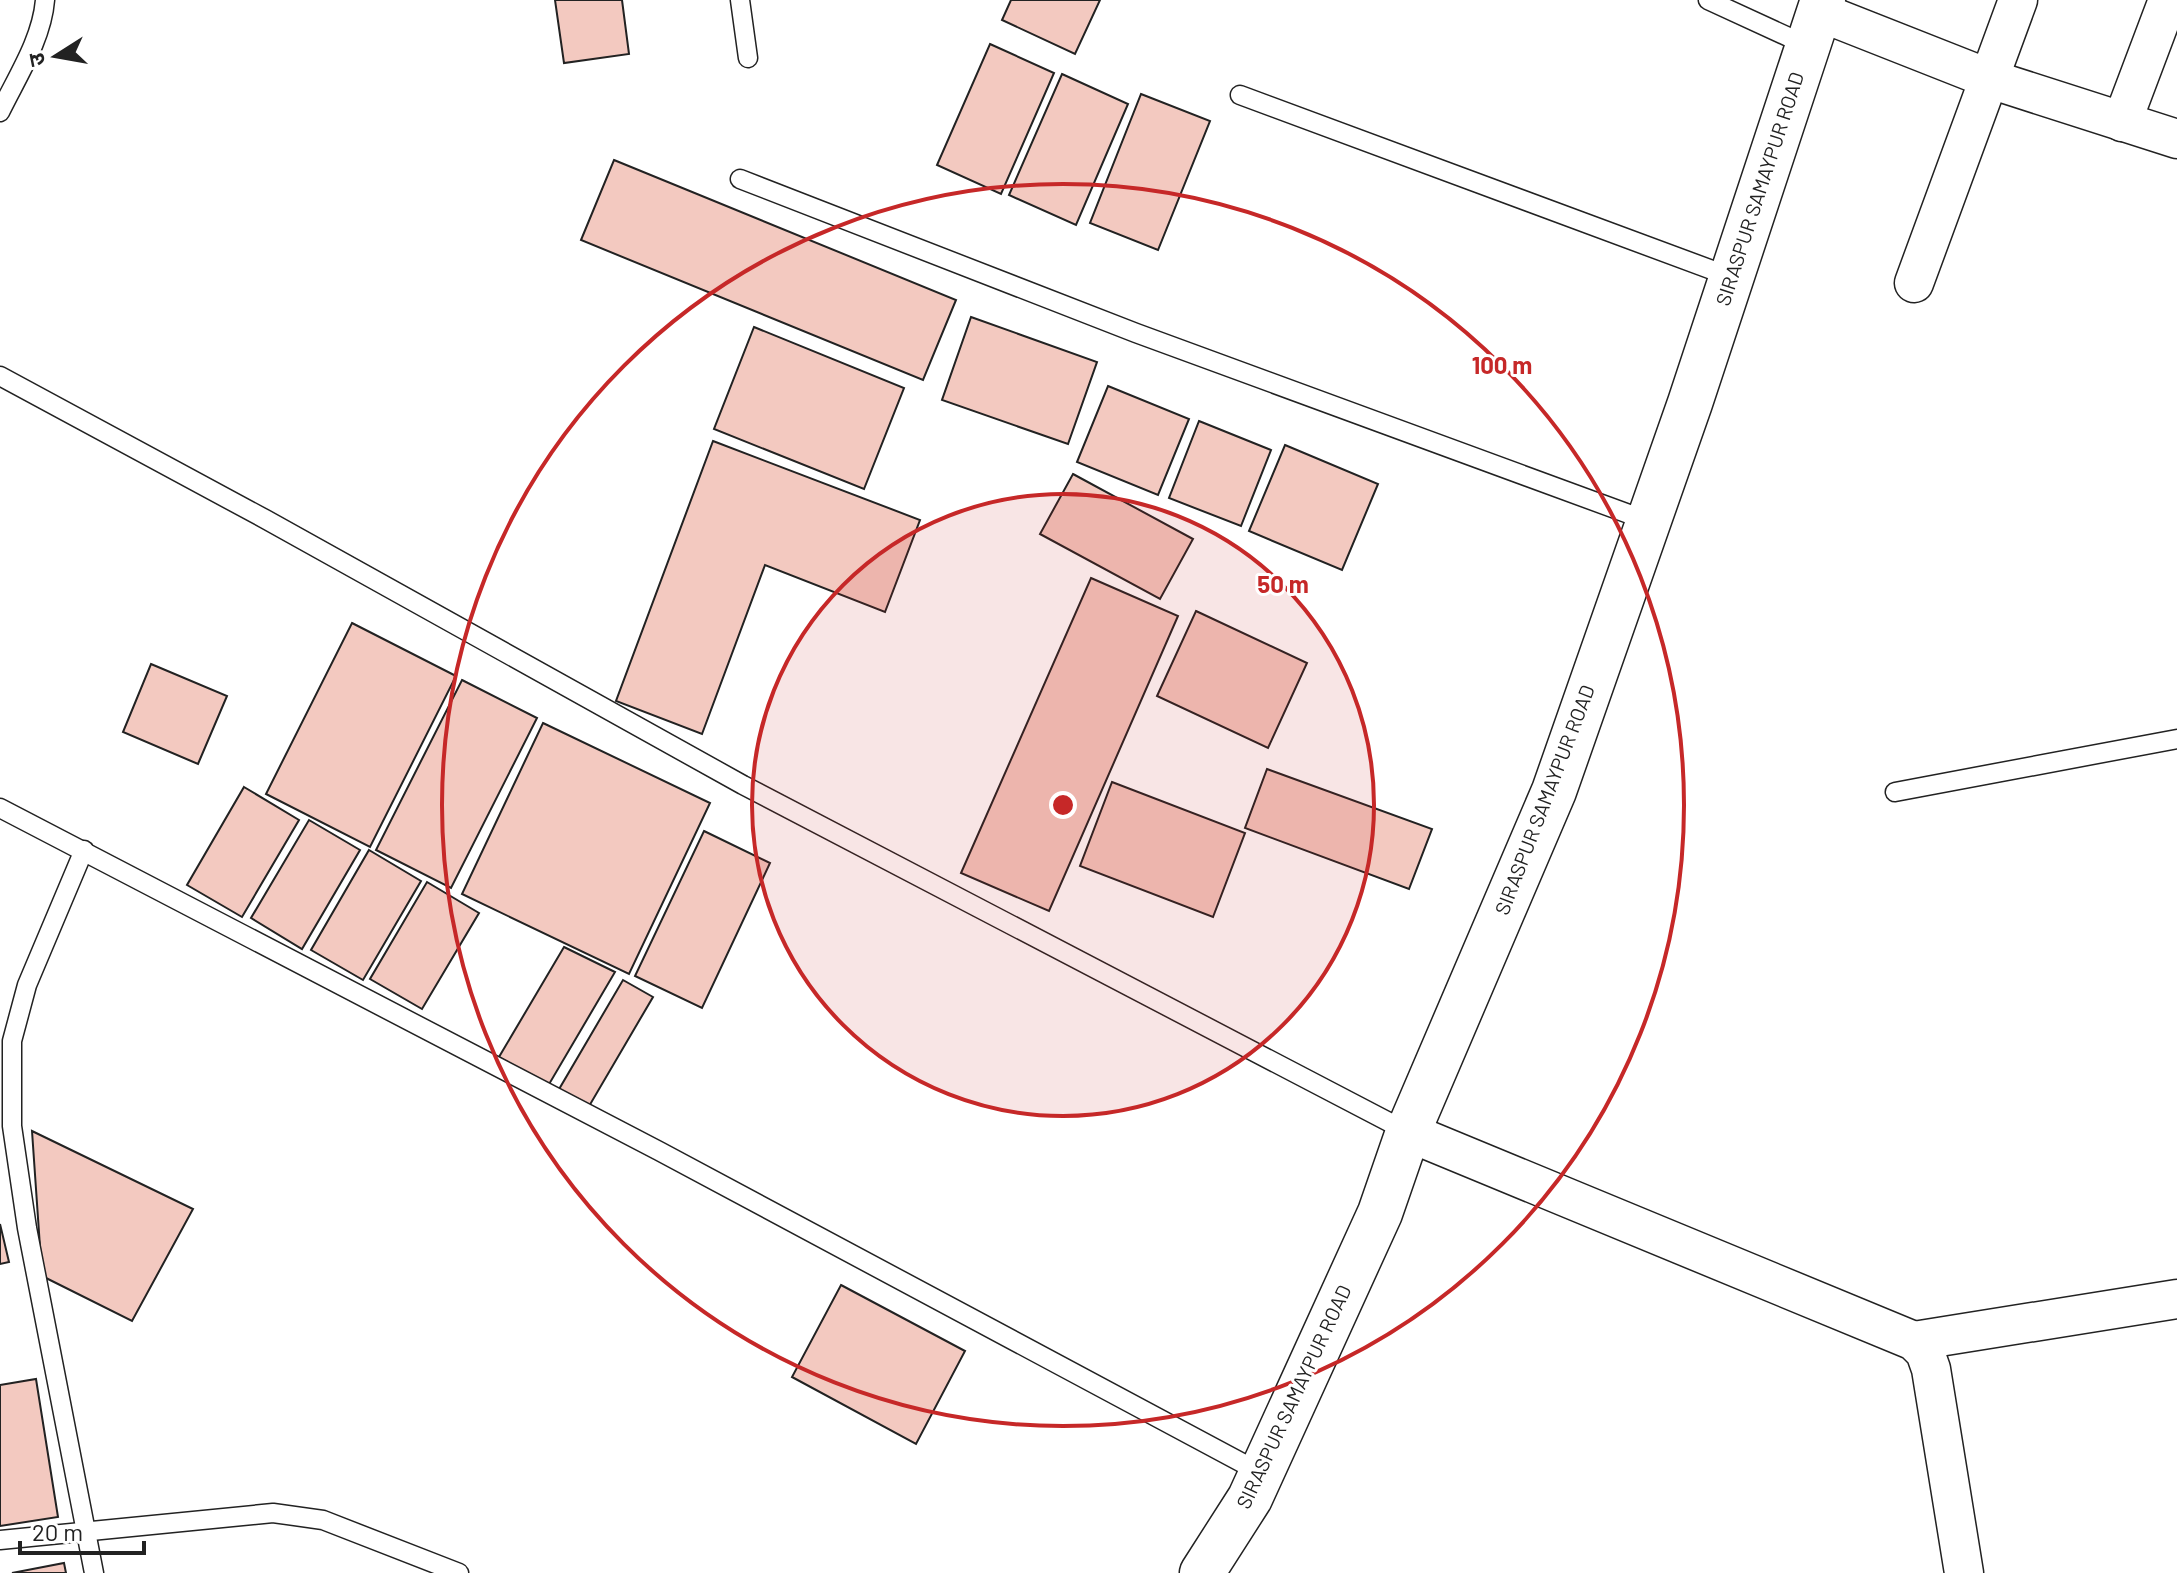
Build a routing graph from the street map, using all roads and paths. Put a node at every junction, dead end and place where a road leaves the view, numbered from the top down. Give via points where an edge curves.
1 (45, 0) edge
2 (740, 0) edge
3 (1708, 0) edge
4 (2018, 0) edge
5 (2168, 0) edge
6 (1817, 19) edge
7 (748, 58) dead end
8 (1990, 79) junction
9 (1240, 95) dead end
10 (0, 112) edge
11 (2122, 122) junction
12 (2177, 139) edge
13 (740, 179) dead end
14 (1731, 277) junction
15 (1914, 283) dead end
16 (0, 376) edge
17 (1648, 521) junction
18 (2177, 739) edge
19 (1895, 792) dead end
20 (0, 808) edge
21 (84, 850) junction
22 (1408, 1132) junction
23 (2177, 1299) edge
24 (1914, 1341) junction
25 (1261, 1473) junction
26 (87, 1530) junction
27 (0, 1540) edge
28 (456, 1572) edge
29 (94, 1573) edge
30 (1202, 1573) edge
31 (1964, 1573) edge

1 - 10 lane via 29,54
2 - 7 lane
3 - 6 lane
4 - 8 street
5 - 11 street
6 - 8 street
6 - 14 street, SIRASPUR SAMAYPUR ROAD
8 - 11 street
8 - 15 street
9 - 14 lane
11 - 12 street
13 - 17 lane via 1136,333
14 - 17 street, SIRASPUR SAMAYPUR ROAD
16 - 22 lane via 743,785
17 - 22 street, SIRASPUR SAMAYPUR ROAD via 1554,791
18 - 19 lane
20 - 21 lane
21 - 25 lane
21 - 26 lane via 27,985 12,1041 12,1126
22 - 24 street
22 - 25 street, SIRASPUR SAMAYPUR ROAD via 1380,1213
23 - 24 street
24 - 31 street via 1931,1369
25 - 30 street, SIRASPUR SAMAYPUR ROAD
26 - 27 lane
26 - 28 lane via 297,1515 323,1520
26 - 29 lane

